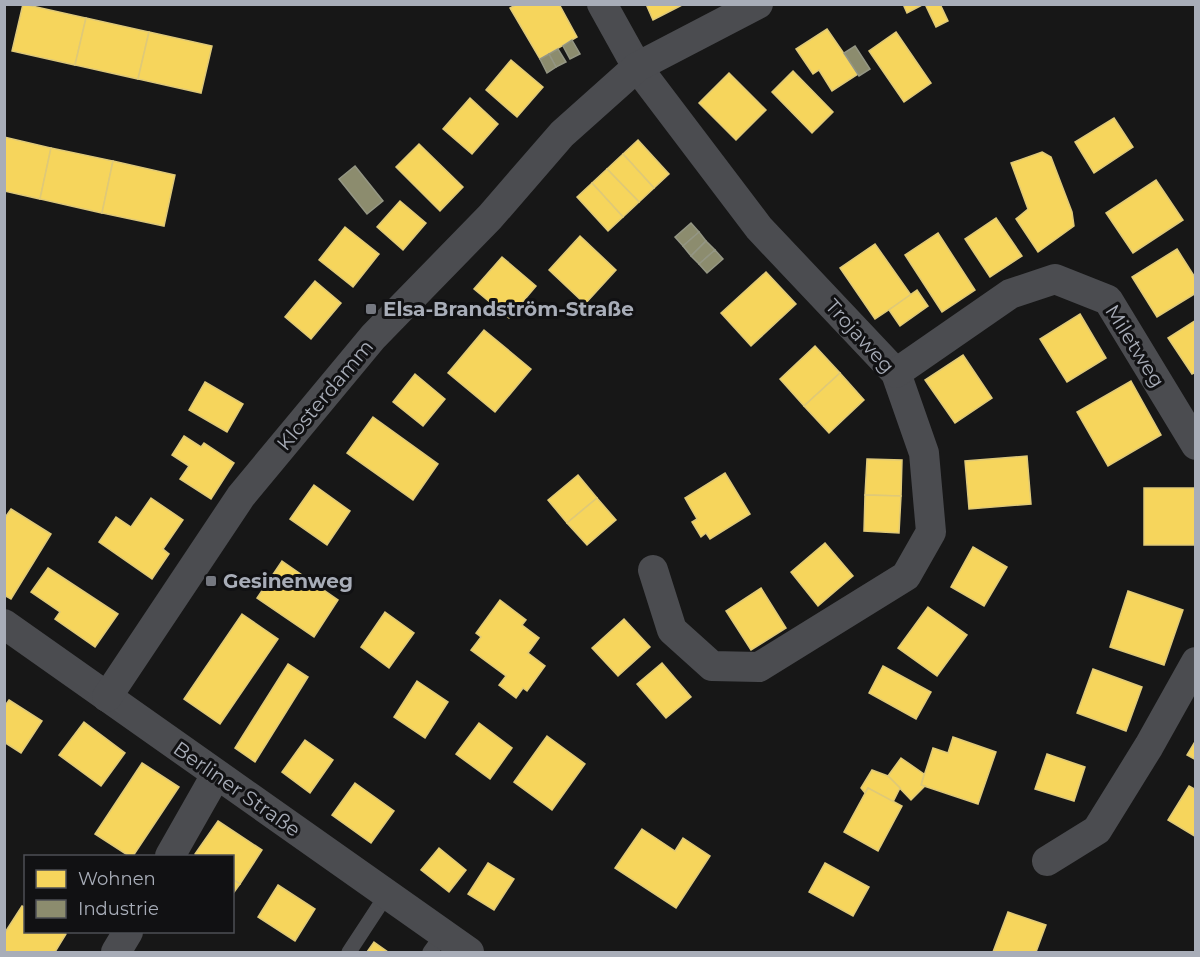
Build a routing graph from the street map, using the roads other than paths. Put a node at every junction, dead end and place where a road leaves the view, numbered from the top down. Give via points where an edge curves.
1 (602, 4) edge
2 (758, 4) edge
3 (637, 67) junction
4 (896, 373) junction
5 (1196, 445) edge
6 (653, 570) dead end
7 (4, 624) edge
8 (1196, 662) edge
9 (107, 697) junction
10 (216, 775) junction
11 (171, 855) edge
12 (1047, 861) dead end
13 (387, 894) junction
14 (127, 933) edge
15 (437, 943) edge
16 (116, 952) edge
17 (349, 952) edge
18 (469, 952) edge

1 - 3 street
2 - 3 street, Klosterdamm
3 - 4 street, Trojaweg via 759,228
3 - 9 street, Klosterdamm via 562,134 490,217 373,337 241,496
4 - 5 street, Miletweg via 1010,294 1055,279 1108,300
4 - 6 street, Trojaweg via 924,453 931,532 906,576 759,667 712,666 672,630
7 - 9 street, Berliner Straße
8 - 12 street via 1097,830
9 - 10 street, Berliner Straße
10 - 11 street
10 - 13 street, Berliner Straße
13 - 15 street, Berliner Straße
13 - 17 lane
14 - 16 street
15 - 18 street, Berliner Straße

